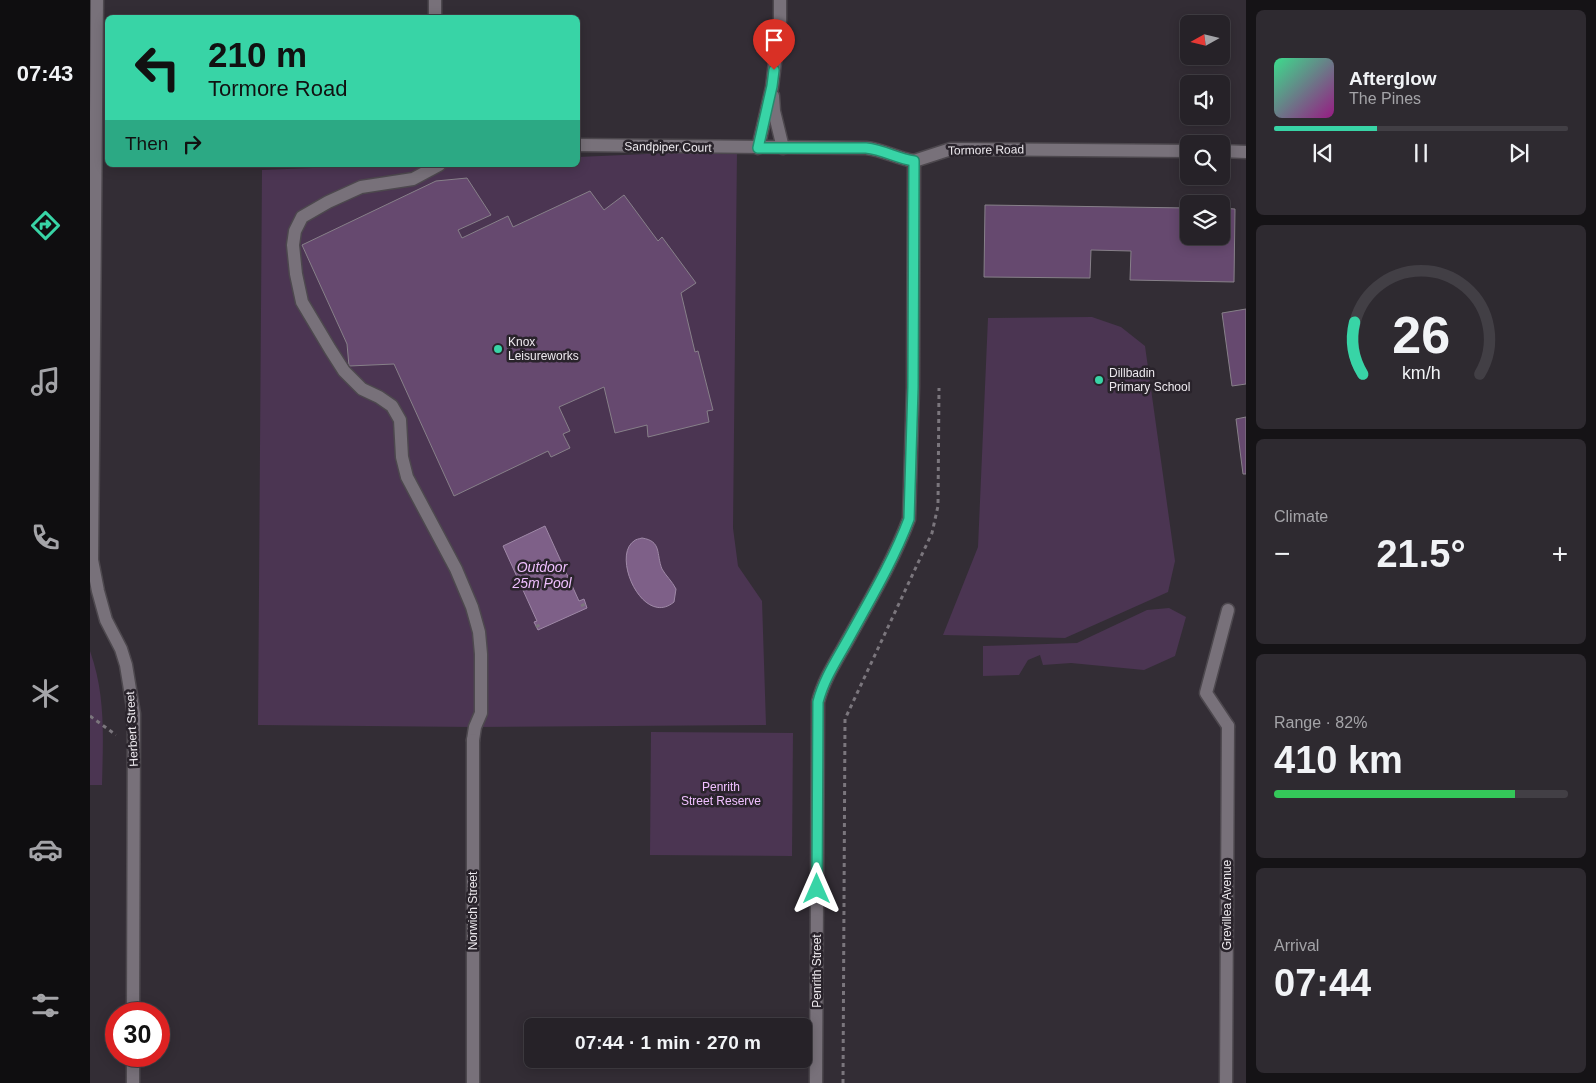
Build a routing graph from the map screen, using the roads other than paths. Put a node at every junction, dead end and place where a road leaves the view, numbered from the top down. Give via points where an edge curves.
1 (97, 0) edge
2 (435, 0) edge
3 (780, 0) edge
4 (435, 15) edge
5 (772, 86) junction
6 (580, 145) edge
7 (758, 148) junction
8 (783, 148) junction
9 (1180, 151) edge
10 (1230, 152) edge
11 (1246, 152) edge
12 (914, 161) junction
13 (435, 167) edge
14 (93, 203) edge
15 (1228, 610) dead end
16 (133, 1002) edge
17 (133, 1067) edge
18 (133, 1083) edge
19 (473, 1083) edge
20 (816, 1083) edge
21 (1226, 1083) edge

1 - 14 street, Herbert Street
2 - 4 street
3 - 5 street
5 - 7 street
5 - 8 street
6 - 7 street, Sandpiper Court
7 - 8 street
8 - 12 street via 866,148
9 - 12 street, Tormore Road via 951,149
10 - 11 street
12 - 20 street, Penrith Street via 909,519 828,674 818,702
13 - 19 street, Norwich Street via 413,179 361,187 328,202 302,217 293,245 302,302 330,349 344,371 362,389 392,406 400,420 402,457 408,477 456,569 479,632 481,713 473,740
14 - 16 street, Herbert Street via 92,560 106,620 121,649 134,714
15 - 21 street, Grevillea Avenue via 1206,693 1228,726
17 - 18 street

